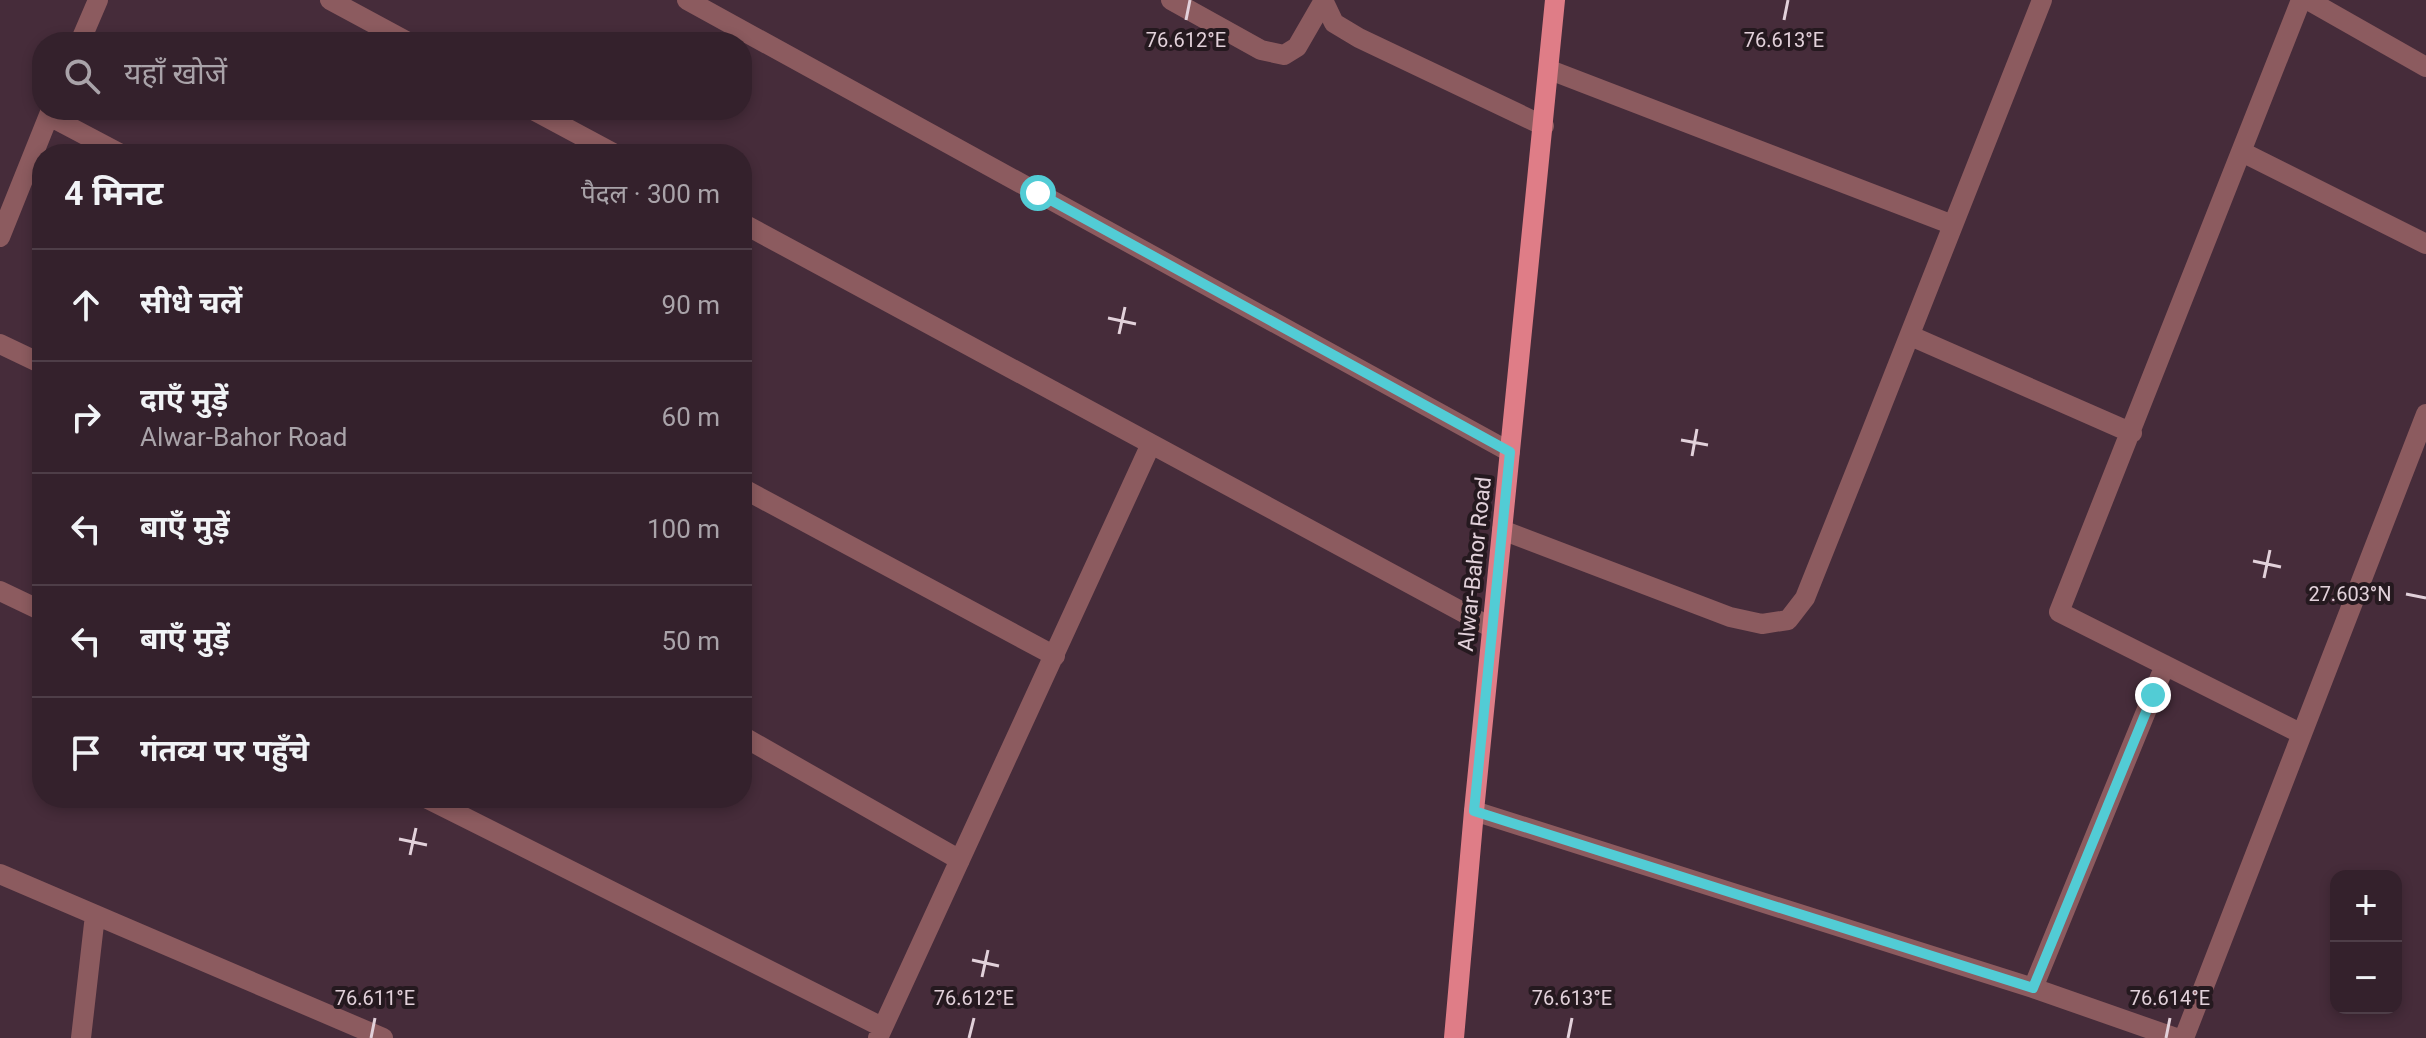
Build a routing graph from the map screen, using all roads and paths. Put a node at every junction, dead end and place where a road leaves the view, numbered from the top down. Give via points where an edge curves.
1 (98, 0) edge
2 (330, 0) edge
3 (687, 0) edge
4 (1171, 0) edge
5 (1555, 0) edge
6 (2042, 0) edge
7 (2301, 0) edge
8 (2308, 0) edge
9 (1323, 1) edge
10 (84, 32) edge
11 (389, 32) edge
12 (745, 32) edge
13 (752, 36) edge
14 (2426, 67) edge
15 (1550, 70) junction
16 (47, 120) edge
17 (62, 120) edge
18 (552, 120) edge
19 (1544, 126) junction
20 (38, 144) edge
21 (104, 144) edge
22 (596, 144) edge
23 (2242, 152) junction
24 (32, 158) edge
25 (1953, 225) junction
26 (752, 228) edge
27 (0, 237) edge
28 (2426, 244) edge
29 (1911, 336) junction
30 (0, 344) edge
31 (32, 359) edge
32 (2426, 414) edge
33 (2132, 433) junction
34 (1151, 444) junction
35 (1510, 452) junction
36 (752, 493) edge
37 (1502, 530) junction
38 (0, 591) edge
39 (32, 606) edge
40 (1492, 628) junction
41 (1055, 656) junction
42 (2165, 665) junction
43 (2302, 734) junction
44 (752, 742) edge
45 (445, 808) edge
46 (1474, 811) junction
47 (960, 860) junction
48 (0, 874) edge
49 (95, 915) junction
50 (2033, 988) junction
51 (331, 1016) junction
52 (880, 1032) edge
53 (81, 1038) edge
54 (328, 1038) edge
55 (383, 1038) edge
56 (1454, 1038) edge
57 (2176, 1038) edge
58 (2184, 1038) edge

1 - 10 street
2 - 11 street
3 - 12 street
4 - 9 street via 1261,50 1284,55 1297,47
5 - 15 main road, Alwar-Bahor Road
6 - 25 street
7 - 23 street
8 - 14 street
9 - 19 street via 1334,23 1359,38
13 - 35 street
15 - 19 main road, Alwar-Bahor Road
15 - 25 street
16 - 20 street
17 - 21 street
18 - 22 street
19 - 35 main road, Alwar-Bahor Road
23 - 28 street
23 - 33 street
24 - 27 street
25 - 29 street
26 - 34 street
29 - 33 street
29 - 37 street via 1805,598 1788,620 1762,624 1730,617
30 - 31 street
32 - 43 street
33 - 42 street via 2059,612
34 - 40 street
34 - 41 street
35 - 37 main road, Alwar-Bahor Road
36 - 41 street
37 - 40 main road, Alwar-Bahor Road
38 - 39 street
40 - 46 main road, Alwar-Bahor Road
41 - 47 street
42 - 43 street
42 - 50 street
43 - 58 street
44 - 47 street
45 - 52 street
46 - 50 street
46 - 56 main road, Alwar-Bahor Road
47 - 52 street
48 - 49 street
49 - 51 street
49 - 53 street
50 - 57 street
51 - 54 street
51 - 55 street

